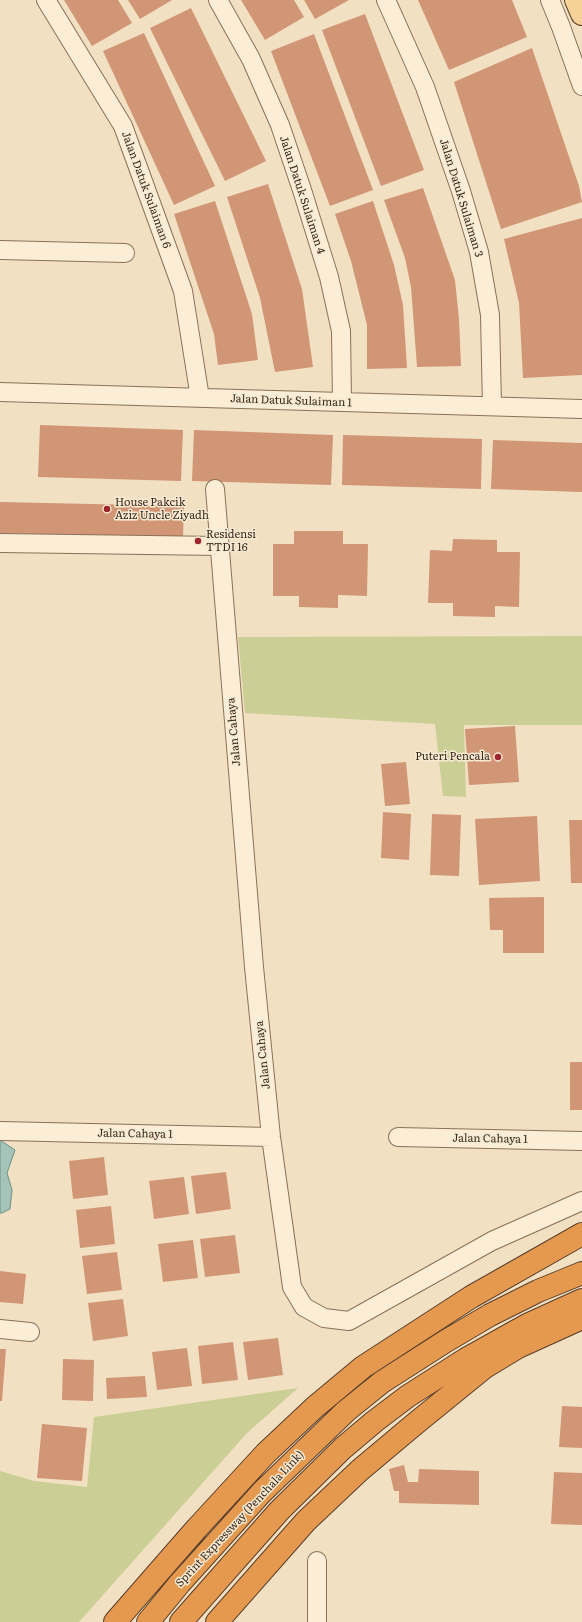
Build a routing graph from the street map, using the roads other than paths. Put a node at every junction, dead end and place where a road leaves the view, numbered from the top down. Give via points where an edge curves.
1 (46, 0) edge
2 (218, 0) edge
3 (386, 0) edge
4 (550, 0) edge
5 (576, 0) edge
6 (582, 14) edge
7 (582, 86) edge
8 (0, 250) edge
9 (126, 253) dead end
10 (0, 392) edge
11 (200, 398) junction
12 (342, 402) junction
13 (492, 406) junction
14 (582, 409) edge
15 (216, 489) dead end
16 (0, 543) edge
17 (220, 546) junction
18 (0, 1131) edge
19 (271, 1136) junction
20 (398, 1137) dead end
21 (582, 1141) edge
22 (582, 1201) edge
23 (582, 1234) edge
24 (582, 1250) edge
25 (582, 1273) edge
26 (471, 1297) junction
27 (582, 1300) edge
28 (582, 1318) edge
29 (0, 1329) edge
30 (582, 1330) edge
31 (30, 1332) dead end
32 (416, 1423) junction
33 (317, 1561) dead end
34 (114, 1622) edge
35 (148, 1622) edge
36 (181, 1622) edge
37 (217, 1622) edge
38 (317, 1622) edge

1 - 11 street, Jalan Datuk Sulaiman 6 via 123,126 183,291
2 - 12 street, Jalan Datuk Sulaiman 4 via 251,59 280,125 329,277 341,331
3 - 13 street, Jalan Datuk Sulaiman 3 via 425,87 479,252 490,315
4 - 7 street
5 - 6 main road
8 - 9 street
10 - 11 street, Jalan Datuk Sulaiman 1
11 - 12 street, Jalan Datuk Sulaiman 1
12 - 13 street, Jalan Datuk Sulaiman 1
13 - 14 street, Jalan Datuk Sulaiman 1
15 - 17 street, Jalan Cahaya
16 - 17 street
17 - 19 street, Jalan Cahaya via 254,967
18 - 19 street, Jalan Cahaya 1
19 - 22 street, Jalan Cahaya via 292,1287 304,1307 324,1318 349,1321 492,1241
20 - 21 street, Jalan Cahaya 1
23 - 26 highway
24 - 26 highway
25 - 35 highway, Sprint Expressway (Penchala Link) via 538,1291 458,1333 382,1382 346,1411 262,1492
26 - 34 highway via 363,1367 316,1407 266,1453
27 - 36 highway via 527,1325 466,1358 375,1421 343,1448 279,1511
28 - 32 highway via 518,1347 491,1363
29 - 31 street
30 - 32 highway via 491,1375
32 - 37 highway via 360,1470 306,1521
33 - 38 street

